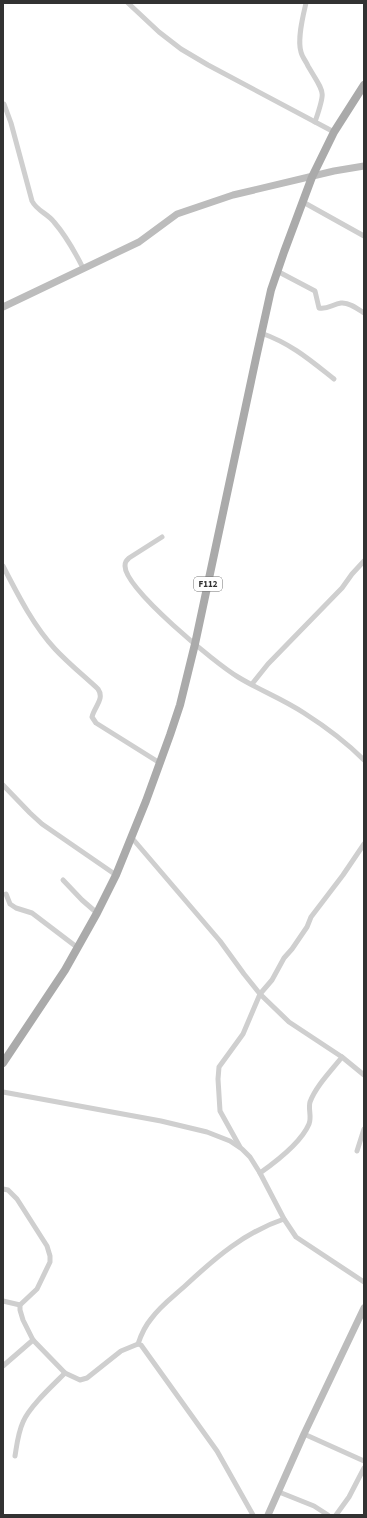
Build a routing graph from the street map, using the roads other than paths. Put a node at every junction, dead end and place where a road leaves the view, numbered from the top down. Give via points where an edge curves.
1 (128, 3) edge
2 (306, 3) edge
3 (364, 85) edge
4 (4, 104) edge
5 (315, 122) junction
6 (334, 132) junction
7 (364, 166) edge
8 (312, 177) junction
9 (303, 202) junction
10 (364, 236) edge
11 (83, 268) junction
12 (277, 271) junction
13 (3, 307) edge
14 (364, 313) edge
15 (262, 333) junction
16 (334, 379) dead end
17 (162, 536) dead end
18 (364, 561) edge
19 (3, 566) edge
20 (195, 644) junction
21 (252, 684) junction
22 (364, 760) edge
23 (160, 763) junction
24 (3, 785) edge
25 (5, 791) edge
26 (132, 838) junction
27 (364, 844) edge
28 (116, 875) junction
29 (63, 880) dead end
30 (6, 894) dead end
31 (97, 913) junction
32 (78, 948) junction
33 (260, 994) junction
34 (342, 1058) junction
35 (3, 1063) edge
36 (364, 1075) edge
37 (3, 1092) edge
38 (364, 1129) edge
39 (242, 1149) junction
40 (357, 1150) dead end
41 (260, 1173) junction
42 (3, 1189) edge
43 (284, 1219) junction
44 (364, 1282) edge
45 (3, 1301) edge
46 (20, 1306) junction
47 (364, 1308) edge
48 (33, 1340) junction
49 (138, 1344) junction
50 (3, 1366) edge
51 (64, 1373) junction
52 (304, 1434) junction
53 (15, 1456) dead end
54 (364, 1461) edge
55 (364, 1468) edge
56 (279, 1492) junction
57 (253, 1515) edge
58 (268, 1515) edge
59 (328, 1515) edge
60 (336, 1515) edge

1 - 5 street via 181,49
2 - 5 street via 302,22 301,52 320,83 323,94
3 - 6 main road, F112
4 - 11 street via 34,207 54,221 70,243
5 - 6 street
6 - 8 main road, F112
7 - 8 main road via 334,170
8 - 9 main road, F112
8 - 11 main road via 233,195 177,214 139,242
9 - 10 street
9 - 12 main road, F112
11 - 13 main road
12 - 14 street via 315,291 319,308 345,303
12 - 15 main road, F112
15 - 16 street via 292,346
15 - 20 main road, F112
17 - 20 street via 129,558 124,567 159,613
18 - 21 street
19 - 23 street via 17,594 45,636 101,693 92,717 96,723
20 - 21 street via 237,677
20 - 23 main road, F112 via 180,705
21 - 22 street via 303,712 346,742
23 - 26 main road, F112
24 - 25 street
25 - 28 street via 42,824
26 - 28 main road, F112
26 - 33 street via 220,941
27 - 33 street via 311,917 270,984
28 - 31 main road, F112
29 - 31 street
30 - 32 street via 10,904 32,913
31 - 32 main road, F112
32 - 35 main road, F112 via 53,990
33 - 34 street via 289,1022
33 - 39 street via 243,1034 219,1070 220,1111
34 - 36 street
34 - 41 street via 314,1095 310,1104 311,1118 307,1128 293,1146
37 - 39 street via 192,1128 230,1141
38 - 40 street
39 - 41 street
41 - 43 street
42 - 46 street via 8,1190 17,1199 47,1246 50,1256 50,1262 37,1289
43 - 44 street via 296,1238
43 - 49 street via 265,1225 237,1242 207,1266 150,1319
45 - 46 street
46 - 48 street via 22,1320
47 - 52 main road
48 - 50 street
48 - 51 street
49 - 51 street via 121,1351 87,1378 80,1380
49 - 57 street via 213,1445
51 - 53 street via 23,1421
52 - 54 street
52 - 56 main road
55 - 60 street
56 - 58 main road
56 - 59 street via 314,1506

